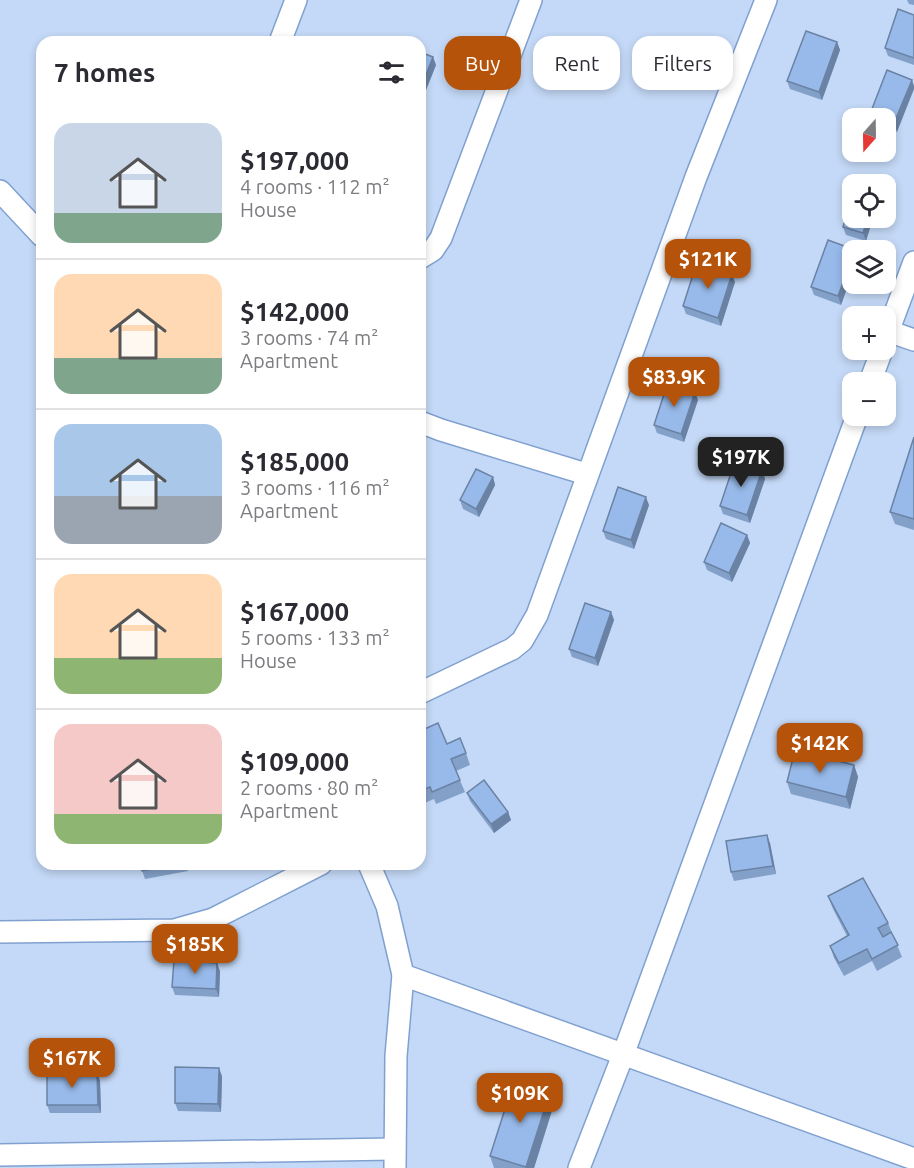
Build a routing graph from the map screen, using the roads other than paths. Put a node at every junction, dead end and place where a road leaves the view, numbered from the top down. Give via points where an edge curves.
1 (296, 0) edge
2 (531, 0) edge
3 (766, 0) edge
4 (282, 36) edge
5 (0, 191) edge
6 (36, 230) edge
7 (426, 254) edge
8 (914, 262) edge
9 (896, 310) edge
10 (896, 340) edge
11 (914, 340) edge
12 (426, 424) edge
13 (853, 426) edge
14 (586, 474) junction
15 (426, 690) edge
16 (309, 870) edge
17 (372, 870) edge
18 (0, 932) edge
19 (403, 975) junction
20 (623, 1055) junction
21 (0, 1155) edge
22 (394, 1159) edge
23 (914, 1159) edge
24 (579, 1168) edge

1 - 4 street
2 - 7 street via 441,238
3 - 14 street
5 - 6 street
8 - 9 street
10 - 11 street
12 - 14 street
13 - 20 street
14 - 15 street via 537,615 522,640 512,649
16 - 18 street via 213,919 174,930
17 - 19 street via 387,906
19 - 20 street
19 - 22 street via 396,1056
20 - 23 street
20 - 24 street
21 - 22 street

